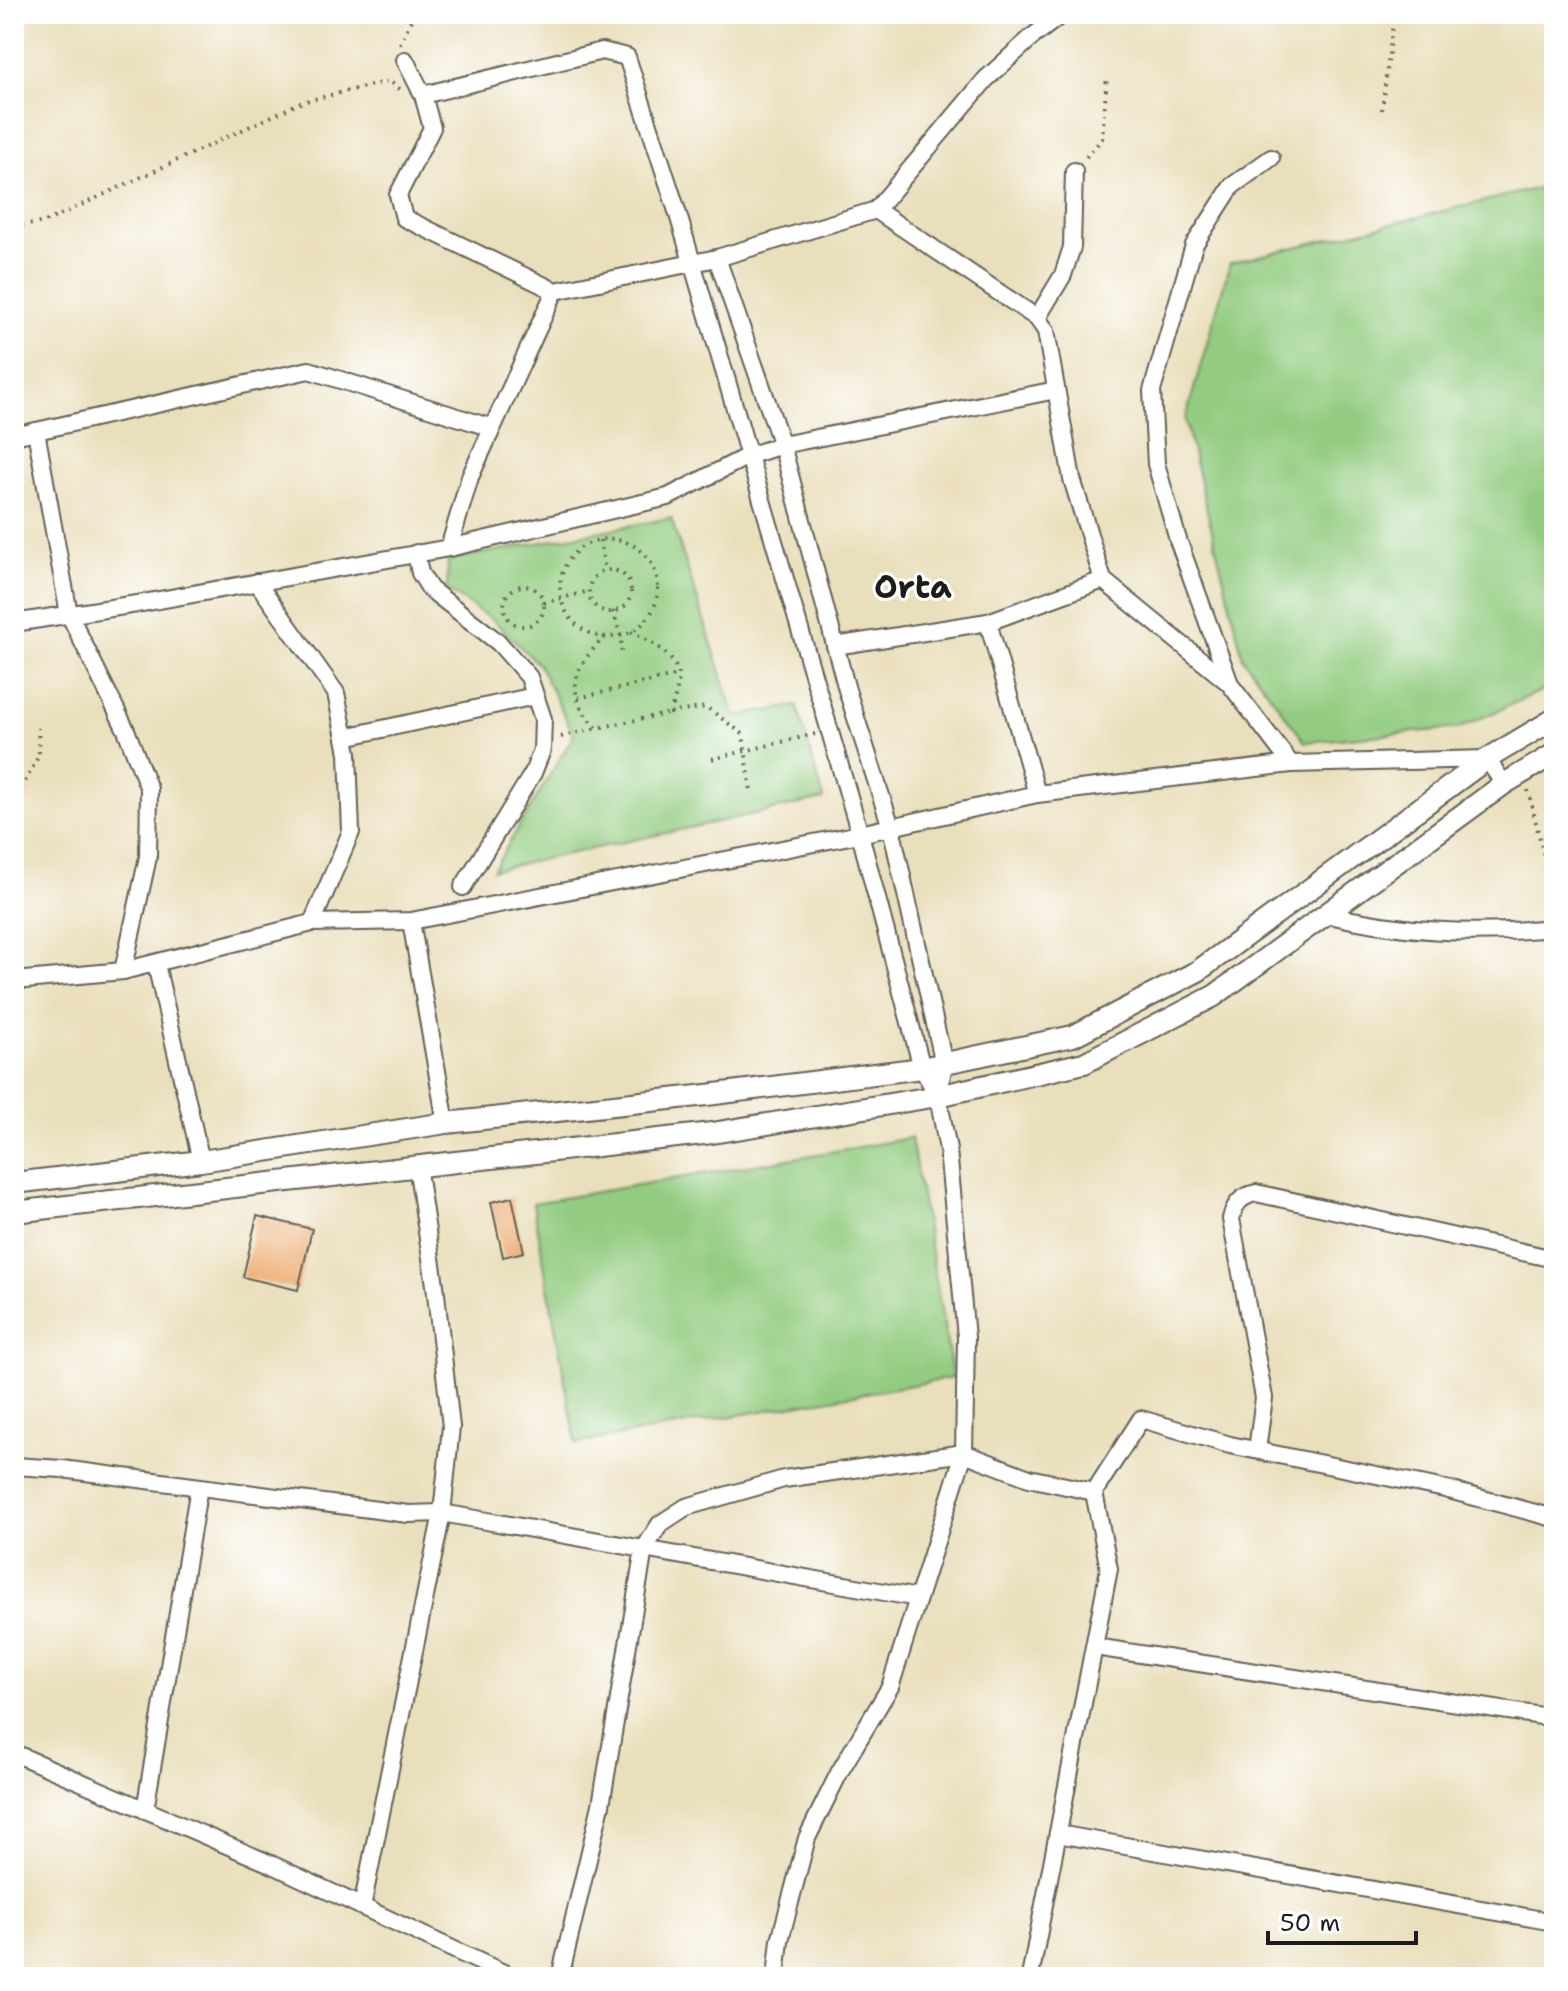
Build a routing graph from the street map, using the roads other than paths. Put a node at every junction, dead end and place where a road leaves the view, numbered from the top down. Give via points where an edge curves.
1 (1062, 14) edge
2 (405, 60) road end
3 (423, 95) junction
4 (1271, 158) dead end
5 (1074, 171) road end
6 (876, 210) junction
7 (717, 258) junction
8 (692, 262) junction
9 (555, 291) junction
10 (1037, 318) junction
11 (1056, 390) junction
12 (492, 428) junction
13 (36, 431) junction
14 (14, 436) edge
15 (782, 445) junction
16 (748, 456) junction
17 (449, 548) junction
18 (416, 553) junction
19 (1103, 580) junction
20 (257, 582) junction
21 (69, 614) junction
22 (988, 622) junction
23 (14, 623) edge
24 (835, 646) junction
25 (1229, 683) junction
26 (535, 696) junction
27 (1554, 719) edge
28 (345, 737) junction
29 (1554, 754) edge
30 (1487, 759) junction
31 (1291, 764) junction
32 (1504, 784) junction
33 (1037, 794) junction
34 (891, 827) junction
35 (860, 834) junction
36 (463, 887) dead end
37 (1325, 914) junction
38 (411, 921) junction
39 (312, 923) junction
40 (1554, 928) edge
41 (156, 964) junction
42 (123, 971) junction
43 (14, 981) edge
44 (944, 1064) junction
45 (922, 1068) junction
46 (938, 1096) junction
47 (446, 1123) junction
48 (201, 1161) junction
49 (417, 1165) junction
50 (14, 1183) edge
51 (14, 1212) edge
52 (1554, 1259) edge
53 (1257, 1450) junction
54 (964, 1453) junction
55 (14, 1466) edge
56 (199, 1487) junction
57 (1094, 1492) junction
58 (442, 1513) junction
59 (1554, 1518) edge
60 (644, 1549) junction
61 (918, 1598) junction
62 (1095, 1647) junction
63 (1554, 1718) edge
64 (14, 1753) edge
65 (145, 1810) junction
66 (1058, 1834) junction
67 (362, 1907) junction
68 (1554, 1922) edge
69 (512, 1977) edge
70 (560, 1977) edge
71 (776, 1977) edge
72 (1030, 1977) edge

1 - 6 street via 986,79
2 - 3 street
3 - 8 street via 602,51 627,57
3 - 9 street via 432,128 398,195 404,218
4 - 25 street via 1232,186 1194,245 1152,391 1156,464
5 - 10 street via 1072,247 1063,275
6 - 7 street
6 - 10 street
7 - 8 street
7 - 15 street
8 - 9 street
8 - 16 street
9 - 12 street
10 - 11 street via 1046,331
11 - 15 street
11 - 19 street via 1072,479
12 - 13 street via 309,370
12 - 17 street via 470,477
13 - 14 street
13 - 21 street
15 - 16 street
15 - 24 street
16 - 17 street via 668,497
16 - 35 street
17 - 18 street
18 - 20 street
18 - 26 street via 430,589 499,643 529,677
19 - 22 street
19 - 25 street
20 - 21 street
20 - 28 street via 336,693
21 - 23 street
21 - 42 street via 149,789 148,857
22 - 24 street
22 - 33 street
24 - 34 street
25 - 31 street
26 - 28 street
26 - 36 street via 543,742 533,773
27 - 30 street
28 - 39 street via 351,832
29 - 32 street
30 - 31 street
30 - 32 street
30 - 44 street via 1198,971 1073,1036
31 - 33 street
32 - 37 street
33 - 34 street
34 - 35 street
34 - 44 street
35 - 38 street
35 - 45 street
37 - 40 street via 1419,931
37 - 46 street via 1214,996 1084,1063
38 - 39 street
38 - 47 street
39 - 41 street
41 - 42 street
41 - 48 street
42 - 43 street
44 - 45 street
44 - 46 street
45 - 46 street
45 - 47 street
46 - 49 street via 712,1133
46 - 54 street via 966,1337
47 - 48 street
48 - 50 street
49 - 51 street
49 - 58 street via 451,1427
52 - 53 street via 1256,1193 1244,1197 1231,1219 1264,1398
53 - 57 street via 1141,1419
53 - 59 street
54 - 57 street via 1029,1478
54 - 60 street via 784,1479 686,1507 660,1524
54 - 61 street
55 - 56 street
56 - 58 street via 408,1514
56 - 65 street
57 - 62 street via 1109,1569
58 - 60 street
58 - 67 street
60 - 61 street
60 - 70 street via 601,1805
61 - 71 street via 890,1687 807,1838 780,1940
62 - 63 street
62 - 66 street
64 - 65 street
65 - 67 street
66 - 68 street
66 - 72 street
67 - 69 street

